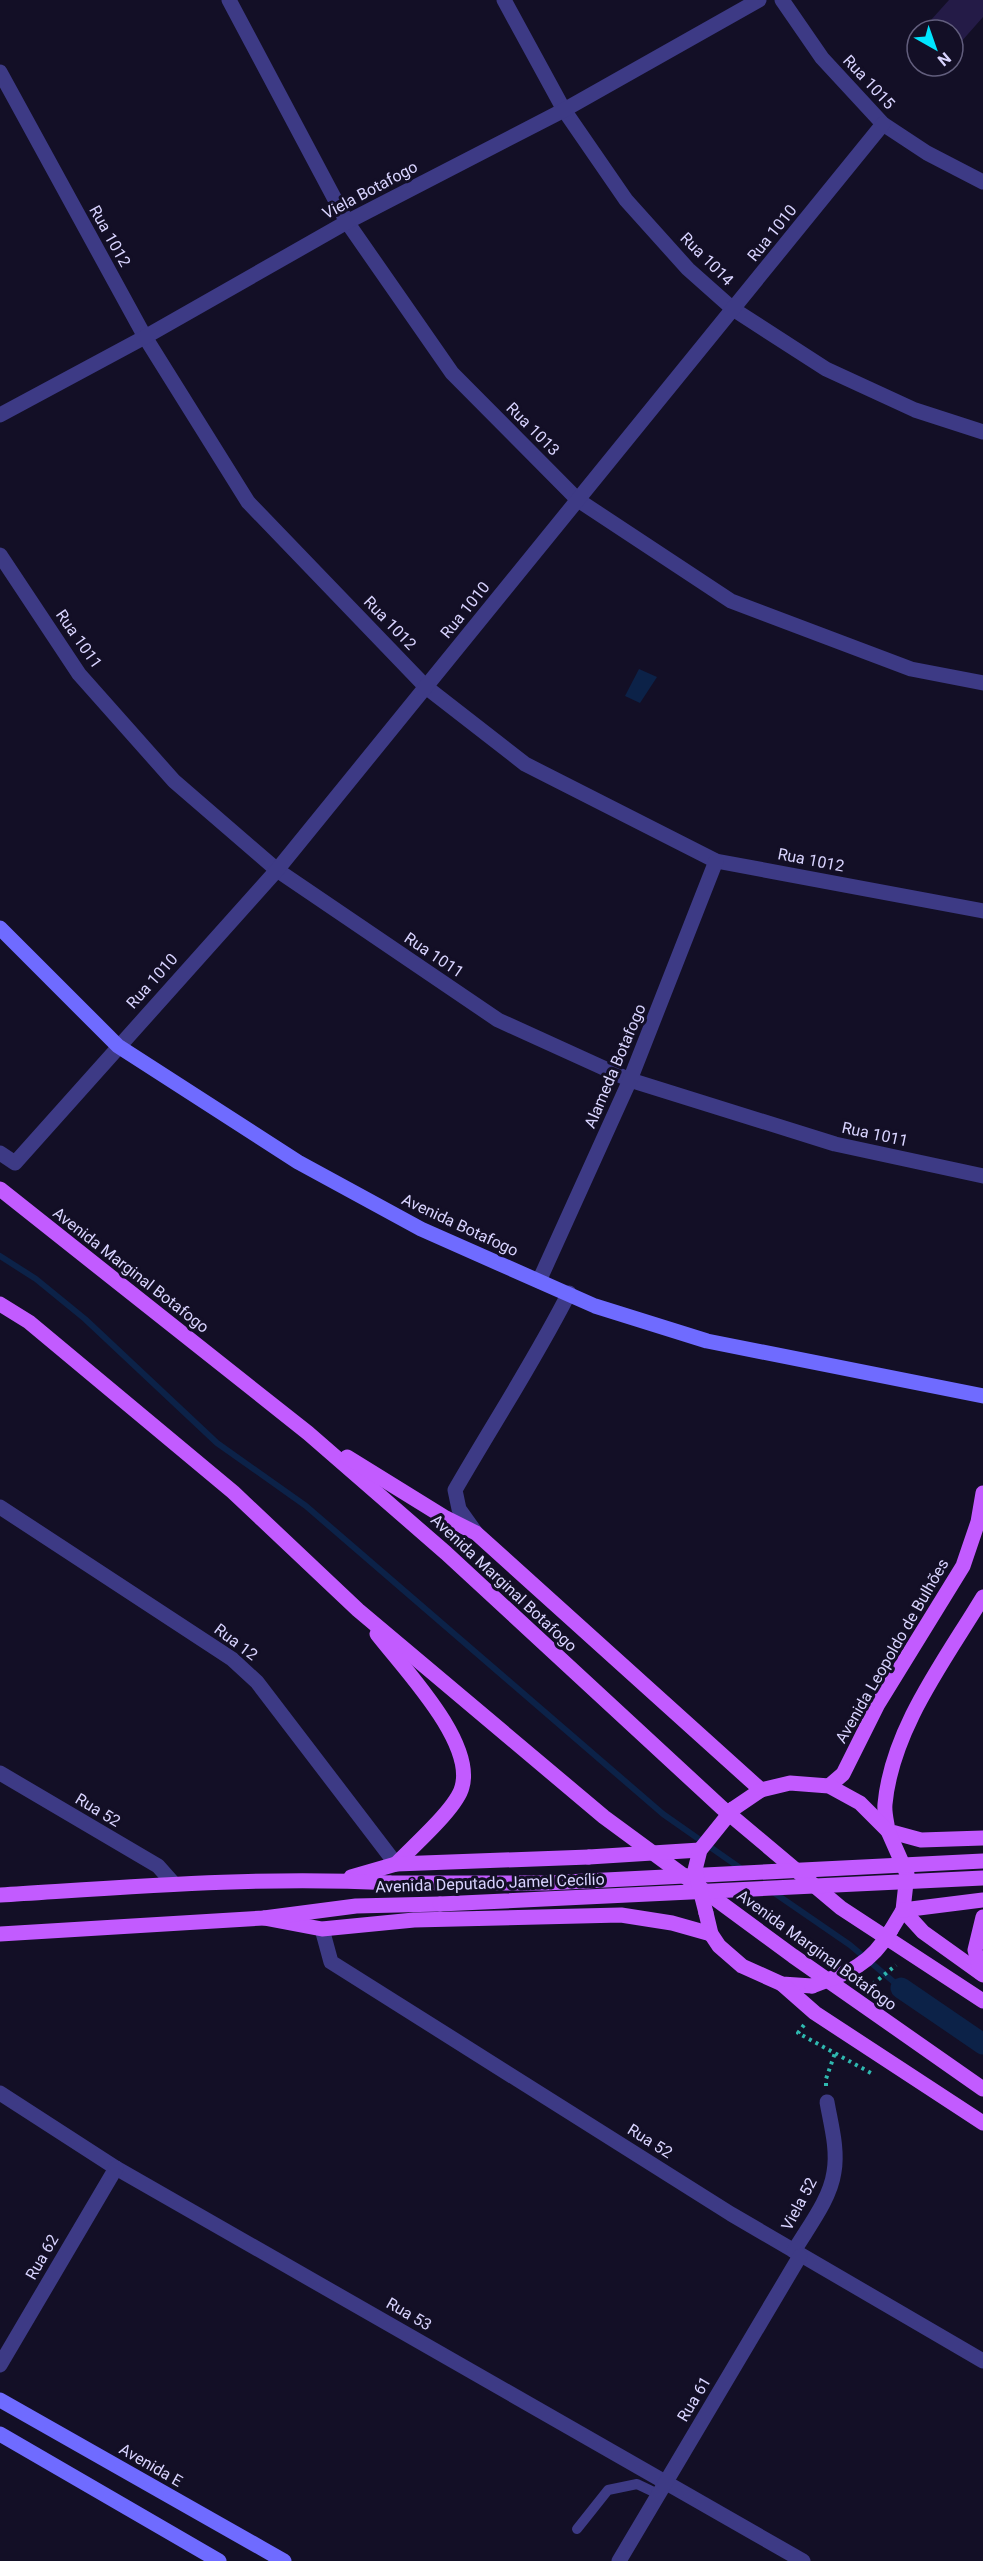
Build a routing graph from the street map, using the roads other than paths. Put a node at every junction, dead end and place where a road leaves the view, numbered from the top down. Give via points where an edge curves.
1 (229, 0) edge
2 (504, 0) edge
3 (759, 0) edge
4 (782, 0) edge
5 (0, 72) edge
6 (564, 110) junction
7 (883, 124) junction
8 (983, 182) edge
9 (347, 222) junction
10 (733, 309) junction
11 (145, 337) junction
12 (0, 415) edge
13 (983, 432) edge
14 (578, 500) junction
15 (0, 555) edge
16 (983, 682) edge
17 (426, 687) junction
18 (716, 861) junction
19 (277, 870) junction
20 (983, 911) edge
21 (0, 928) edge
22 (118, 1046) junction
23 (630, 1080) junction
24 (0, 1153) edge
25 (983, 1176) edge
26 (0, 1190) edge
27 (539, 1281) junction
28 (569, 1293) junction
29 (0, 1304) edge
30 (983, 1396) edge
31 (308, 1433) junction
32 (983, 1493) edge
33 (0, 1508) edge
34 (476, 1533) junction
35 (983, 1597) edge
36 (358, 1610) junction
37 (0, 1773) edge
38 (829, 1786) junction
39 (761, 1790) junction
40 (888, 1831) junction
41 (983, 1838) edge
42 (700, 1850) junction
43 (983, 1861) edge
44 (396, 1864) junction
45 (983, 1878) edge
46 (339, 1880) junction
47 (174, 1884) junction
48 (0, 1895) edge
49 (983, 1900) edge
50 (903, 1910) junction
51 (983, 1917) edge
52 (264, 1918) junction
53 (322, 1929) junction
54 (0, 1934) edge
55 (711, 1934) junction
56 (982, 1974) edge
57 (782, 1984) junction
58 (983, 2001) edge
59 (983, 2089) edge
60 (0, 2093) edge
61 (827, 2102) road end
62 (983, 2123) edge
63 (116, 2168) junction
64 (797, 2253) junction
65 (983, 2361) edge
66 (0, 2365) edge
67 (0, 2400) edge
68 (0, 2434) edge
69 (662, 2487) junction
70 (577, 2529) dead end
71 (219, 2561) edge
72 (284, 2561) edge
73 (619, 2561) edge
74 (803, 2561) edge

1 - 9 street, Rua 1013
2 - 6 street, Rua 1014
3 - 6 street, Viela Botafogo
4 - 7 street, Rua 1015 via 822,57
5 - 11 street, Rua 1012
6 - 9 street, Viela Botafogo
6 - 10 street, Rua 1014 via 626,200 688,269
7 - 8 street, Rua 1015 via 927,153
7 - 10 street, Rua 1010
9 - 11 street, Viela Botafogo
9 - 14 street, Rua 1013 via 452,373
10 - 13 street, Rua 1014 via 826,369 915,410
10 - 14 street, Rua 1010
11 - 12 street, Viela Botafogo
11 - 17 street, Rua 1012 via 248,502
14 - 16 street, Rua 1013 via 731,602 911,669
14 - 17 street, Rua 1010
15 - 19 street, Rua 1011 via 79,674 174,781
17 - 18 street, Rua 1012 via 525,764
17 - 19 street, Rua 1010
18 - 20 street, Rua 1012
18 - 23 street, Alameda Botafogo
19 - 22 street, Rua 1010
19 - 23 street, Rua 1011 via 498,1020
21 - 22 street, Avenida Botafogo
22 - 24 street, Rua 1010 via 15,1163
22 - 27 street, Avenida Botafogo via 298,1162 421,1229
23 - 25 street, Rua 1011 via 835,1144
23 - 27 street, Alameda Botafogo
26 - 31 main road, Avenida Marginal Botafogo
27 - 28 street, Avenida Botafogo
28 - 30 street, Avenida Botafogo via 595,1306 707,1341
28 - 34 street via 455,1490 459,1509
29 - 36 main road, Avenida Marginal Botafogo via 29,1322 233,1492
31 - 34 main road
31 - 58 main road, Avenida Marginal Botafogo via 446,1552 722,1808 841,1908
32 - 38 main road, Avenida Leopoldo de Bulhões via 963,1566 878,1704 843,1774
33 - 44 street, Rua 12 via 232,1659 257,1682
34 - 39 main road
35 - 40 main road via 913,1714 892,1761 885,1806
36 - 44 main road via 453,1732 465,1765 462,1788 447,1811
36 - 59 main road, Avenida Marginal Botafogo via 604,1817
37 - 47 street, Rua 52 via 158,1866
38 - 39 main road via 790,1784
38 - 40 main road via 860,1803
39 - 42 main road, bridge via 733,1809
40 - 41 main road via 921,1840
40 - 50 main road via 907,1874
42 - 44 main road, bridge
42 - 55 main road, bridge via 695,1870
43 - 46 main road, Avenida Deputado Jamel Cecílio, bridge via 546,1883
44 - 46 main road
45 - 52 main road, Avenida Deputado Jamel Cecílio, bridge via 356,1906
46 - 47 main road, Avenida Deputado Jamel Cecílio
47 - 48 main road, Avenida Deputado Jamel Cecílio
49 - 50 main road
50 - 56 main road via 922,1932
50 - 57 main road, bridge via 879,1950 851,1972 812,1986
51 - 56 main road via 975,1950
52 - 53 main road
52 - 54 main road, Avenida Deputado Jamel Cecílio
53 - 55 main road via 414,1920 621,1915
53 - 64 street, Rua 52 via 331,1962
55 - 57 main road via 742,1966
57 - 62 main road via 815,2013
60 - 63 street, Rua 53
61 - 64 street, Viela 52 via 834,2173 830,2190
63 - 66 street, Rua 62
63 - 69 street, Rua 53
64 - 65 street, Rua 52
64 - 69 street, Rua 61
67 - 72 street, Avenida E
68 - 71 street
69 - 70 lane via 636,2484 608,2490
69 - 73 street, Rua 61
69 - 74 street, Rua 53

